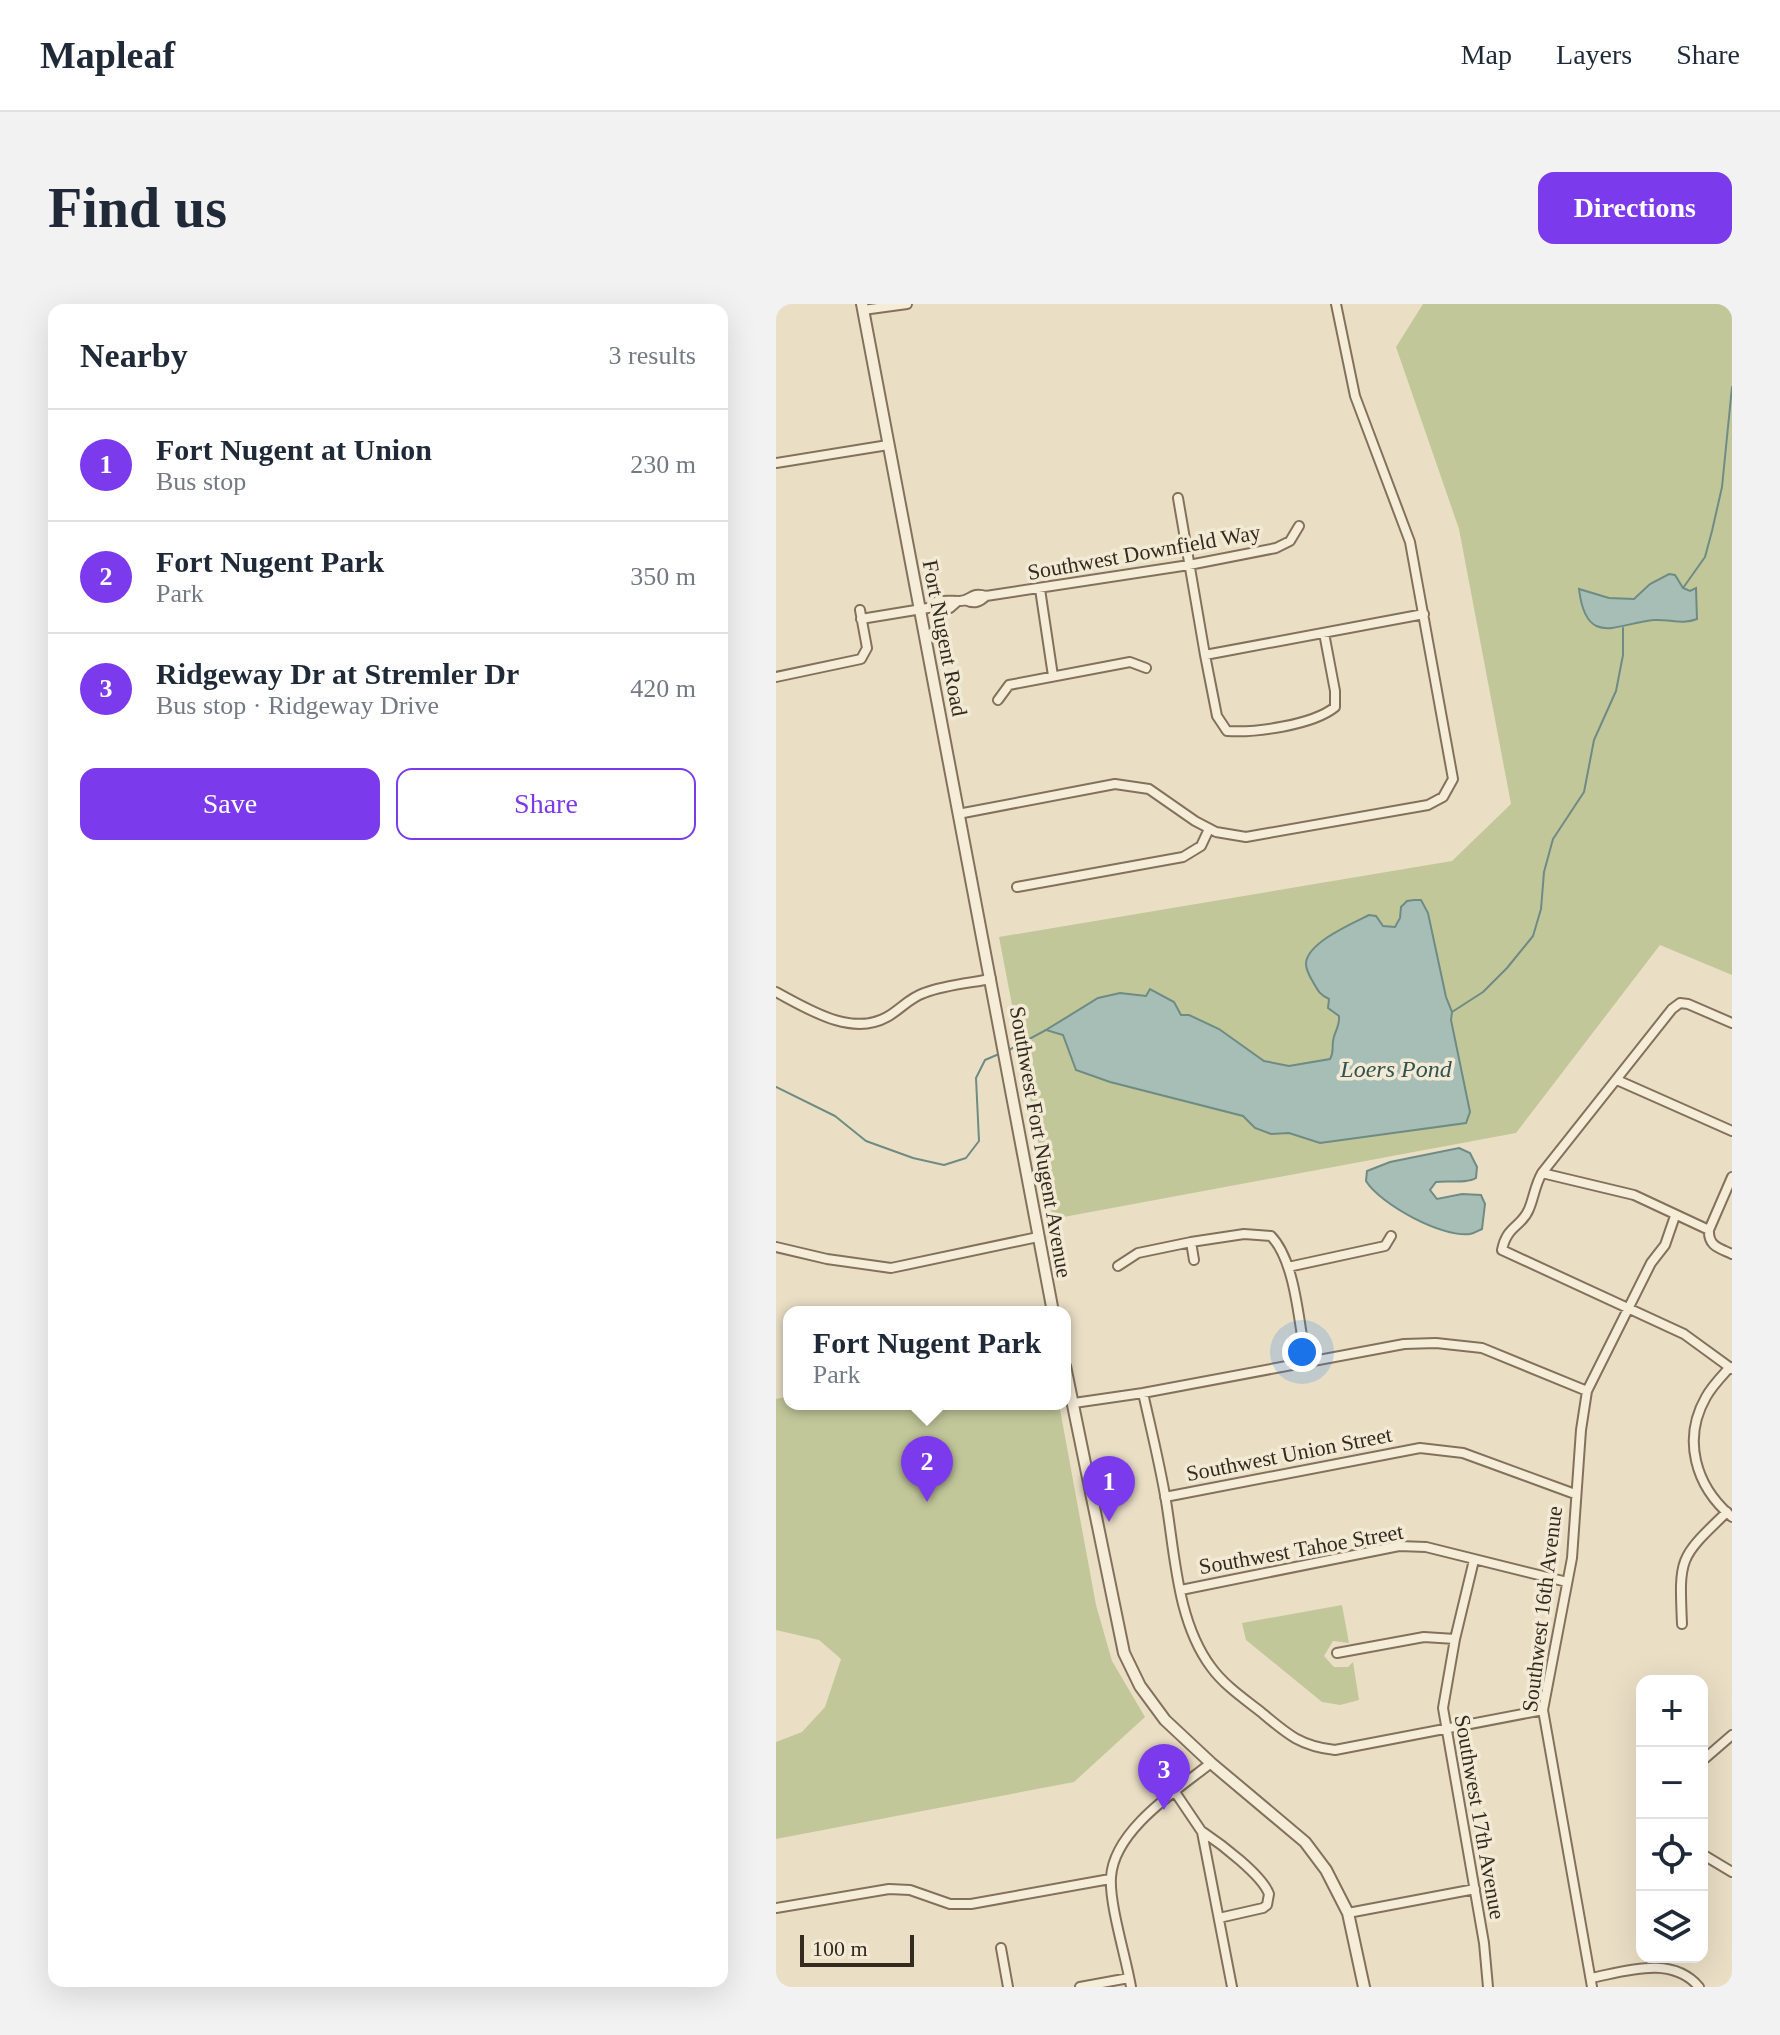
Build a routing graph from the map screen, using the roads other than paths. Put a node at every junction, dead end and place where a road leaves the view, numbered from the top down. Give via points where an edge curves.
1 (907, 304) edge
2 (1336, 304) edge
3 (862, 307) edge
4 (888, 445) junction
5 (776, 463) edge
6 (1178, 498) dead end
7 (1299, 526) dead end
8 (1189, 565) junction
9 (1040, 589) junction
10 (920, 608) junction
11 (1424, 614) junction
12 (1324, 633) junction
13 (1205, 655) junction
14 (1146, 668) dead end
15 (1053, 676) junction
16 (776, 677) edge
17 (998, 700) dead end
18 (958, 814) junction
19 (1209, 829) junction
20 (1017, 887) dead end
21 (991, 979) junction
22 (776, 992) edge
23 (1732, 1023) edge
24 (1617, 1080) junction
25 (1732, 1131) edge
26 (1542, 1173) junction
27 (1732, 1177) edge
28 (1675, 1216) junction
29 (1709, 1230) junction
30 (1391, 1236) dead end
31 (1038, 1237) junction
32 (1191, 1242) junction
33 (776, 1247) edge
34 (1732, 1254) edge
35 (1194, 1260) dead end
36 (1118, 1266) dead end
37 (1288, 1267) junction
38 (1052, 1306) edge
39 (1629, 1309) junction
40 (1306, 1361) junction
41 (1731, 1368) edge
42 (1071, 1391) edge
43 (1587, 1391) junction
44 (1143, 1393) junction
45 (1074, 1403) junction
46 (1575, 1494) junction
47 (1165, 1497) junction
48 (1730, 1514) edge
49 (1474, 1560) junction
50 (1567, 1582) junction
51 (1181, 1590) junction
52 (1682, 1624) dead end
53 (1455, 1639) junction
54 (1337, 1653) dead end
55 (1543, 1710) junction
56 (1446, 1727) junction
57 (1732, 1735) edge
58 (1708, 1756) edge
59 (1211, 1763) junction
60 (1175, 1792) junction
61 (1202, 1832) junction
62 (1708, 1858) edge
63 (1732, 1872) edge
64 (1110, 1879) junction
65 (1475, 1889) junction
66 (776, 1908) edge
67 (1348, 1913) junction
68 (1219, 1918) junction
69 (1001, 1948) dead end
70 (1591, 1982) edge
71 (1130, 1983) edge
72 (1008, 1987) edge
73 (1080, 1987) edge
74 (1232, 1987) edge
75 (1364, 1987) edge
76 (1488, 1987) edge
77 (1699, 1987) edge

1 - 3 street
2 - 11 street via 1355,396 1410,542
3 - 4 street, Fort Nugent Road
4 - 5 street
4 - 10 street, Fort Nugent Road
6 - 8 street
7 - 8 street, Southwest Downfield Way via 1290,541 1276,548
8 - 9 street, Southwest Downfield Way
8 - 13 street
9 - 10 street, Southwest Downfield Way via 986,596 938,610
9 - 15 street
10 - 16 street, Southwest Downfield Way via 860,615 867,648 861,659
10 - 18 street, Fort Nugent Road
11 - 12 street
11 - 19 street via 1453,779 1443,797 1428,805 1246,837
12 - 13 street
12 - 13 street via 1335,707 1323,717 1243,732 1227,731 1217,716
14 - 15 street via 1130,662
15 - 17 street via 1009,685
18 - 19 street via 1115,784 1149,789
18 - 21 street, Fort Nugent Road
19 - 20 street via 1201,846 1183,857
21 - 22 street via 924,992 878,1022 861,1024 822,1016
21 - 31 street, Southwest Fort Nugent Avenue
23 - 24 street via 1680,1003
24 - 25 street
24 - 26 street
26 - 28 street via 1634,1195
26 - 39 street via 1529,1212 1505,1235 1502,1250
27 - 29 street
28 - 29 street
28 - 39 street, Southwest 16th Avenue
29 - 34 street via 1714,1246
30 - 37 street via 1385,1246
31 - 33 street via 891,1268
31 - 38 street, Southwest Fort Nugent Avenue
32 - 35 street
32 - 36 street via 1138,1253
32 - 37 street via 1244,1234 1271,1236
37 - 40 street
39 - 41 street via 1684,1334
39 - 43 street, Southwest 16th Avenue
40 - 43 street via 1436,1343 1482,1348
40 - 44 street
41 - 48 street via 1707,1394 1692,1438 1702,1480
42 - 45 street
43 - 46 street, Southwest 16th Avenue
44 - 45 street
44 - 47 street
45 - 59 street via 1124,1653 1165,1720
46 - 47 street, Southwest Union Street via 1463,1453 1420,1448
46 - 50 street, Southwest 16th Avenue
47 - 51 street
48 - 52 street via 1692,1546 1683,1562
49 - 50 street, Southwest Tahoe Street
49 - 51 street, Southwest Tahoe Street via 1399,1546
49 - 53 street, Southwest 17th Avenue
50 - 55 street, Southwest 16th Avenue
51 - 56 street via 1195,1639 1209,1665 1293,1739 1335,1750
53 - 54 street via 1424,1637
53 - 56 street, Southwest 17th Avenue via 1443,1708
55 - 56 street
55 - 70 street, Southwest 16th Avenue
56 - 65 street, Southwest 17th Avenue
57 - 58 street
59 - 60 street
59 - 67 street via 1305,1842
60 - 61 street
60 - 64 street via 1120,1844
61 - 68 street
61 - 68 street via 1269,1894 1263,1908
62 - 63 street
64 - 66 street via 971,1904 889,1889
64 - 71 street
65 - 67 street
65 - 76 street, Southwest 17th Avenue
67 - 75 street
68 - 74 street
69 - 72 street
70 - 77 street via 1635,1969 1673,1968
71 - 73 street

